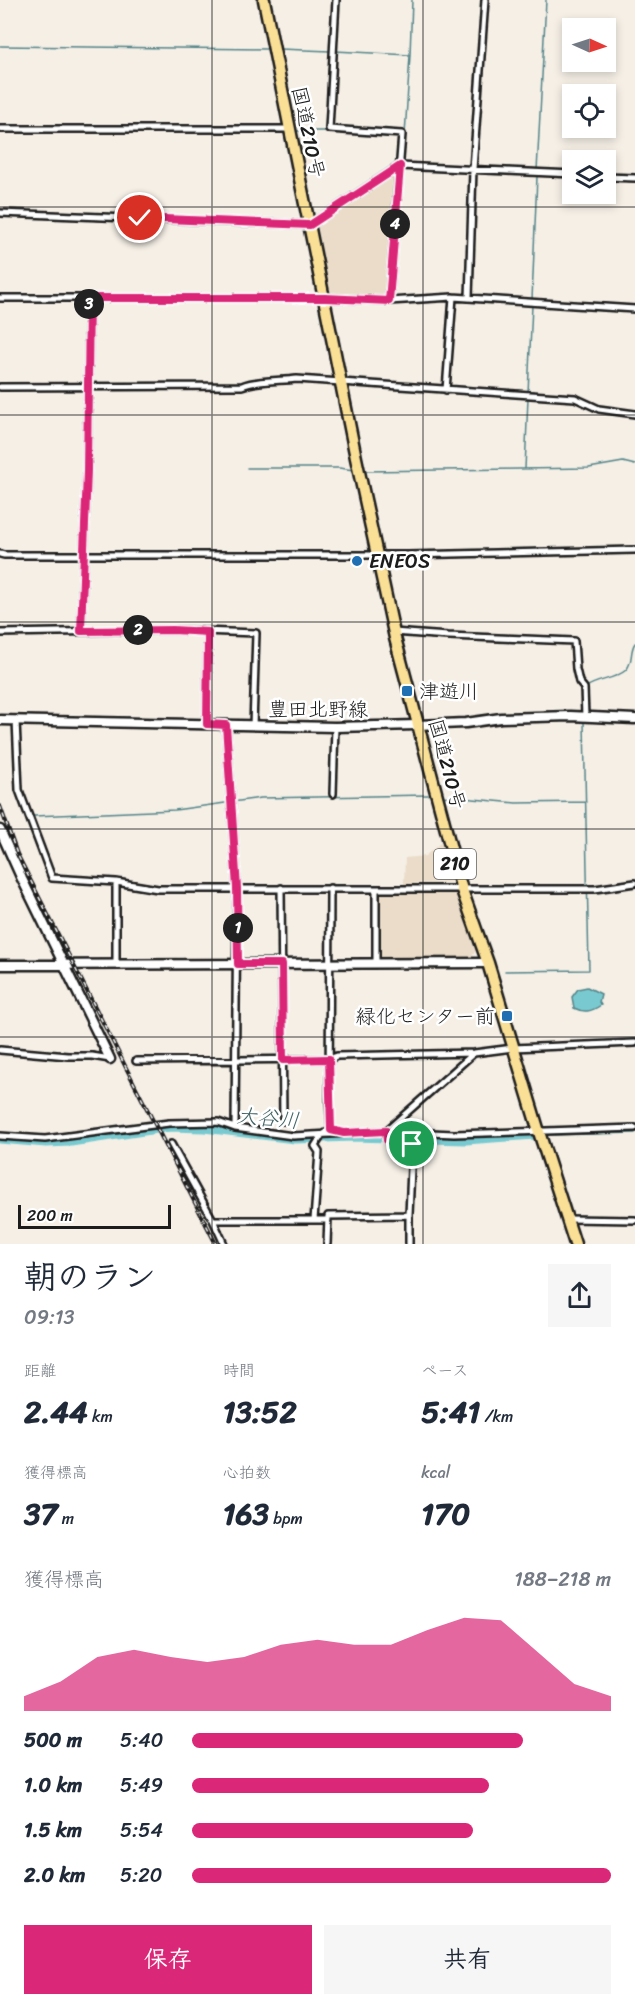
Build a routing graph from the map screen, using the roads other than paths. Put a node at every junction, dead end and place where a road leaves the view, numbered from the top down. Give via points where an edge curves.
1 (264, 0) edge
2 (336, 0) edge
3 (485, 0) edge
4 (0, 129) edge
5 (289, 129) junction
6 (400, 166) junction
7 (472, 169) junction
8 (562, 173) edge
9 (616, 177) edge
10 (635, 178) edge
11 (0, 213) edge
12 (310, 225) junction
13 (453, 297) junction
14 (0, 298) edge
15 (89, 298) junction
16 (325, 298) junction
17 (469, 298) junction
18 (389, 301) junction
19 (635, 309) edge
20 (342, 382) junction
21 (0, 387) edge
22 (88, 387) junction
23 (446, 390) junction
24 (635, 414) edge
25 (635, 550) edge
26 (0, 554) edge
27 (83, 555) junction
28 (376, 555) junction
29 (81, 631) junction
30 (208, 632) junction
31 (393, 632) junction
32 (0, 633) edge
33 (585, 716) junction
34 (635, 719) edge
35 (0, 720) edge
36 (16, 720) junction
37 (207, 724) junction
38 (226, 725) junction
39 (417, 725) junction
40 (253, 726) junction
41 (334, 727) junction
42 (333, 794) dead end
43 (0, 830) edge
44 (116, 882) junction
45 (635, 883) edge
46 (237, 888) junction
47 (281, 888) junction
48 (330, 888) junction
49 (376, 889) junction
50 (462, 890) junction
51 (488, 963) junction
52 (238, 964) junction
53 (282, 964) junction
54 (331, 964) junction
55 (376, 964) junction
56 (0, 965) edge
57 (116, 965) junction
58 (65, 966) junction
59 (635, 1043) edge
60 (513, 1048) junction
61 (0, 1050) edge
62 (474, 1053) junction
63 (110, 1059) joint
64 (329, 1059) junction
65 (283, 1060) junction
66 (136, 1061) dead end
67 (236, 1061) junction
68 (283, 1121) dead end
69 (235, 1128) junction
70 (635, 1128) edge
71 (331, 1130) junction
72 (386, 1131) junction
73 (538, 1132) junction
74 (344, 1133) junction
75 (322, 1135) junction
76 (0, 1136) edge
77 (171, 1144) dead end
78 (409, 1215) junction
79 (567, 1219) junction
80 (328, 1220) junction
81 (213, 1221) junction
82 (314, 1221) junction
83 (635, 1221) edge
84 (224, 1244) edge
85 (327, 1244) edge
86 (409, 1244) edge
87 (575, 1244) edge

1 - 5 highway, 国道210号 / 210
2 - 6 street via 329,129 402,134
3 - 7 street
4 - 5 street
5 - 12 highway, 国道210号 / 210
6 - 7 street
6 - 12 street
6 - 18 street
7 - 8 street
7 - 17 street
9 - 10 street
11 - 12 street
12 - 16 highway, 国道210号 / 210
13 - 17 street
13 - 18 street
13 - 23 street
14 - 15 street
15 - 16 street
15 - 22 street
16 - 18 street
16 - 20 highway, 国道210号 / 210
17 - 19 street
20 - 22 street via 297,379 242,386
20 - 23 street
20 - 28 highway, 国道210号 / 210
21 - 22 street
22 - 27 street
23 - 24 street via 575,398 599,409
25 - 28 street
26 - 27 street
27 - 28 street
27 - 29 street
28 - 31 highway, 国道210号 / 210
29 - 30 street
29 - 32 street
30 - 37 street
30 - 40 street via 256,633
31 - 33 street via 574,640 576,669 584,688
31 - 39 highway, 国道210号 / 210
33 - 34 street, 豊田北野線
33 - 39 street, 豊田北野線
35 - 36 street, 豊田北野線
36 - 37 street, 豊田北野線
36 - 44 street via 19,790 52,878
37 - 38 street, 豊田北野線
38 - 40 street, 豊田北野線
38 - 46 street
39 - 41 street, 豊田北野線
39 - 50 highway, 国道210号 / 210
40 - 41 street, 豊田北野線
41 - 42 street
43 - 58 street
44 - 46 street via 158,889
44 - 57 street
45 - 50 street via 595,889
46 - 47 street
46 - 52 street
47 - 48 street
47 - 53 street
48 - 49 street
48 - 54 street
49 - 50 street
49 - 55 street
50 - 51 highway, 国道210号 / 210
51 - 55 street
51 - 60 highway, 国道210号 / 210
52 - 53 street
52 - 57 street
52 - 67 street
53 - 54 street
53 - 65 street
54 - 55 street
54 - 64 street
56 - 58 street
57 - 58 street
58 - 63 street
59 - 60 street
60 - 62 street
60 - 73 highway, 国道210号 / 210
61 - 63 street
62 - 64 street
62 - 72 street
64 - 65 street
64 - 71 street
65 - 67 street
65 - 68 street
66 - 67 street
67 - 69 street
69 - 75 street via 293,1136
69 - 76 street via 218,1122 170,1123 45,1139
70 - 73 street
71 - 74 street
71 - 75 street
72 - 73 street
72 - 74 street
72 - 78 street via 387,1140 412,1144
73 - 79 highway, 国道210号 / 210
74 - 75 street
75 - 82 street via 315,1146 319,1152
77 - 81 street
78 - 80 street via 328,1216
78 - 86 street
79 - 83 street
79 - 87 highway, 国道210号 / 210
80 - 82 street
80 - 85 street
81 - 82 street
81 - 84 street

